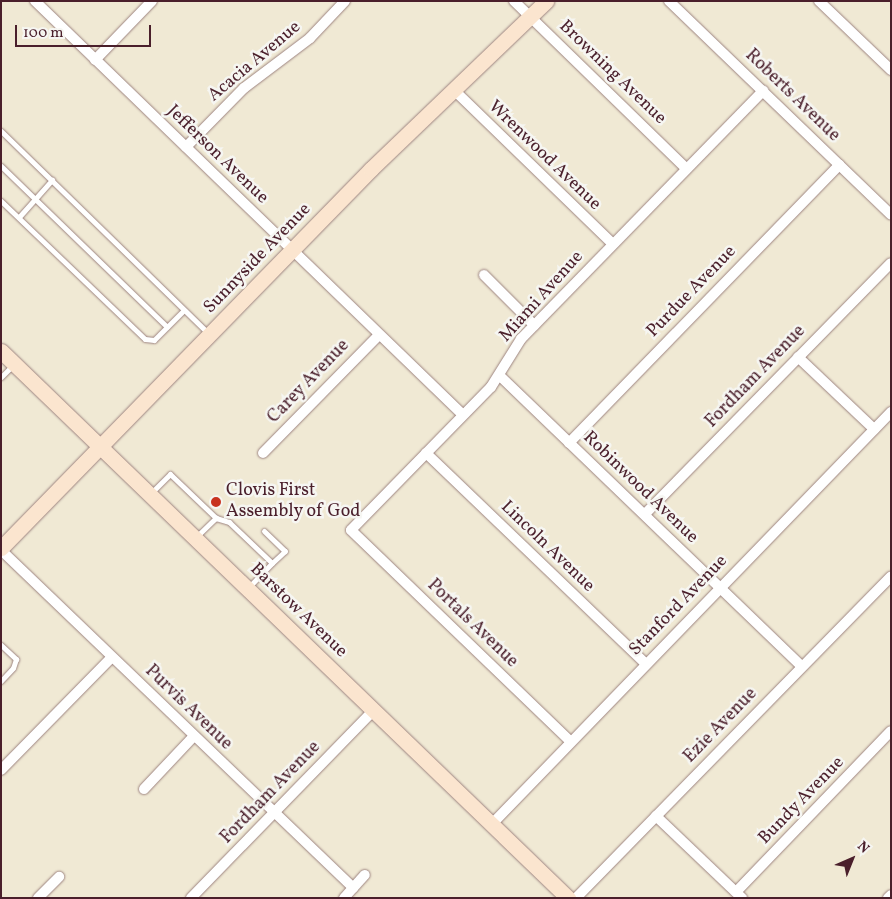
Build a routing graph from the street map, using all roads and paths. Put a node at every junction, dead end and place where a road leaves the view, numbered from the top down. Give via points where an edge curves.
1 (35, 1) edge
2 (152, 1) edge
3 (344, 1) edge
4 (514, 1) edge
5 (546, 1) edge
6 (669, 1) edge
7 (819, 1) edge
8 (530, 17) junction
9 (95, 60) junction
10 (891, 70) edge
11 (454, 90) junction
12 (763, 91) junction
13 (1, 131) edge
14 (186, 147) junction
15 (839, 164) junction
16 (1, 166) edge
17 (686, 168) junction
18 (52, 180) junction
19 (35, 199) junction
20 (1, 201) edge
21 (891, 215) edge
22 (19, 217) junction
23 (613, 244) junction
24 (292, 250) junction
25 (891, 263) edge
26 (484, 275) dead end
27 (184, 310) junction
28 (534, 325) junction
29 (167, 327) junction
30 (378, 334) junction
31 (210, 335) junction
32 (1, 351) edge
33 (798, 356) junction
34 (14, 363) junction
35 (500, 376) junction
36 (1, 377) edge
37 (891, 412) edge
38 (463, 415) junction
39 (874, 429) junction
40 (568, 443) junction
41 (100, 446) junction
42 (263, 453) dead end
43 (426, 453) junction
44 (150, 493) junction
45 (645, 514) junction
46 (216, 518) junction
47 (351, 530) joint
48 (264, 531) dead end
49 (196, 537) junction
50 (1, 549) edge
51 (272, 563) junction
52 (891, 576) edge
53 (247, 588) junction
54 (720, 588) junction
55 (1, 645) edge
56 (112, 657) junction
57 (646, 664) junction
58 (801, 666) junction
59 (1, 680) edge
60 (374, 710) junction
61 (891, 732) edge
62 (194, 736) junction
63 (570, 741) junction
64 (1, 770) edge
65 (144, 789) dead end
66 (274, 813) junction
67 (656, 816) junction
68 (492, 824) junction
69 (365, 875) dead end
70 (59, 877) dead end
71 (353, 888) junction
72 (739, 895) edge
73 (38, 898) edge
74 (191, 898) edge
75 (344, 898) edge
76 (568, 898) edge
77 (576, 898) edge

1 - 9 street, Jefferson Avenue
2 - 9 street
3 - 14 street, Acacia Avenue via 310,38 244,88
4 - 8 street, Browning Avenue
5 - 8 main road, Sunnyside Avenue
6 - 12 street, Roberts Avenue
7 - 10 street
8 - 11 main road, Sunnyside Avenue
8 - 17 street, Browning Avenue
9 - 14 street, Jefferson Avenue
11 - 23 street, Wrenwood Avenue
11 - 24 main road, Sunnyside Avenue
12 - 15 street, Roberts Avenue
12 - 17 street, Miami Avenue
13 - 18 lane
14 - 24 street, Jefferson Avenue
15 - 21 street, Roberts Avenue
15 - 40 street, Purdue Avenue
16 - 19 lane
17 - 23 street, Miami Avenue
18 - 19 lane
18 - 27 lane
19 - 22 lane
19 - 29 lane
20 - 22 lane
22 - 29 lane via 145,339 154,340
23 - 28 street, Miami Avenue
24 - 30 street, Jefferson Avenue
24 - 31 main road, Sunnyside Avenue
25 - 33 street, Fordham Avenue
26 - 28 street
27 - 29 lane
27 - 31 lane
28 - 35 street, Miami Avenue via 512,352
30 - 38 street, Jefferson Avenue
30 - 42 street, Carey Avenue
31 - 41 main road, Sunnyside Avenue
32 - 34 main road, Barstow Avenue
33 - 39 street
33 - 45 street, Fordham Avenue
34 - 36 lane
34 - 41 main road, Barstow Avenue
35 - 38 street, Miami Avenue
35 - 40 street, Robinwood Avenue
37 - 39 street, Stanford Avenue
38 - 43 street, Miami Avenue
39 - 54 street, Stanford Avenue
40 - 45 street, Robinwood Avenue
41 - 44 main road, Barstow Avenue
41 - 50 main road, Sunnyside Avenue
43 - 47 street, Miami Avenue
43 - 57 street, Lincoln Avenue
44 - 46 lane via 170,474
44 - 49 main road, Barstow Avenue
45 - 54 street, Robinwood Avenue
46 - 49 lane
46 - 51 lane via 229,522
47 - 63 street, Portals Avenue
48 - 51 lane via 285,551
49 - 53 main road, Barstow Avenue
50 - 56 street, Purvis Avenue
51 - 53 lane
52 - 58 street, Ezie Avenue
53 - 60 main road, Barstow Avenue
54 - 57 street, Stanford Avenue
54 - 58 street, Robinwood Avenue
55 - 59 lane via 16,659 13,668
56 - 62 street, Purvis Avenue
56 - 64 street
57 - 63 street, Stanford Avenue
58 - 67 street, Ezie Avenue
60 - 66 street, Fordham Avenue
60 - 68 main road, Barstow Avenue
61 - 72 street, Bundy Avenue
62 - 65 street
62 - 66 street, Purvis Avenue
63 - 68 street, Stanford Avenue
66 - 71 street, Purvis Avenue
66 - 74 street, Fordham Avenue
67 - 72 street
67 - 77 street, Ezie Avenue
68 - 76 main road, Barstow Avenue
69 - 71 street
70 - 73 street
71 - 75 street

